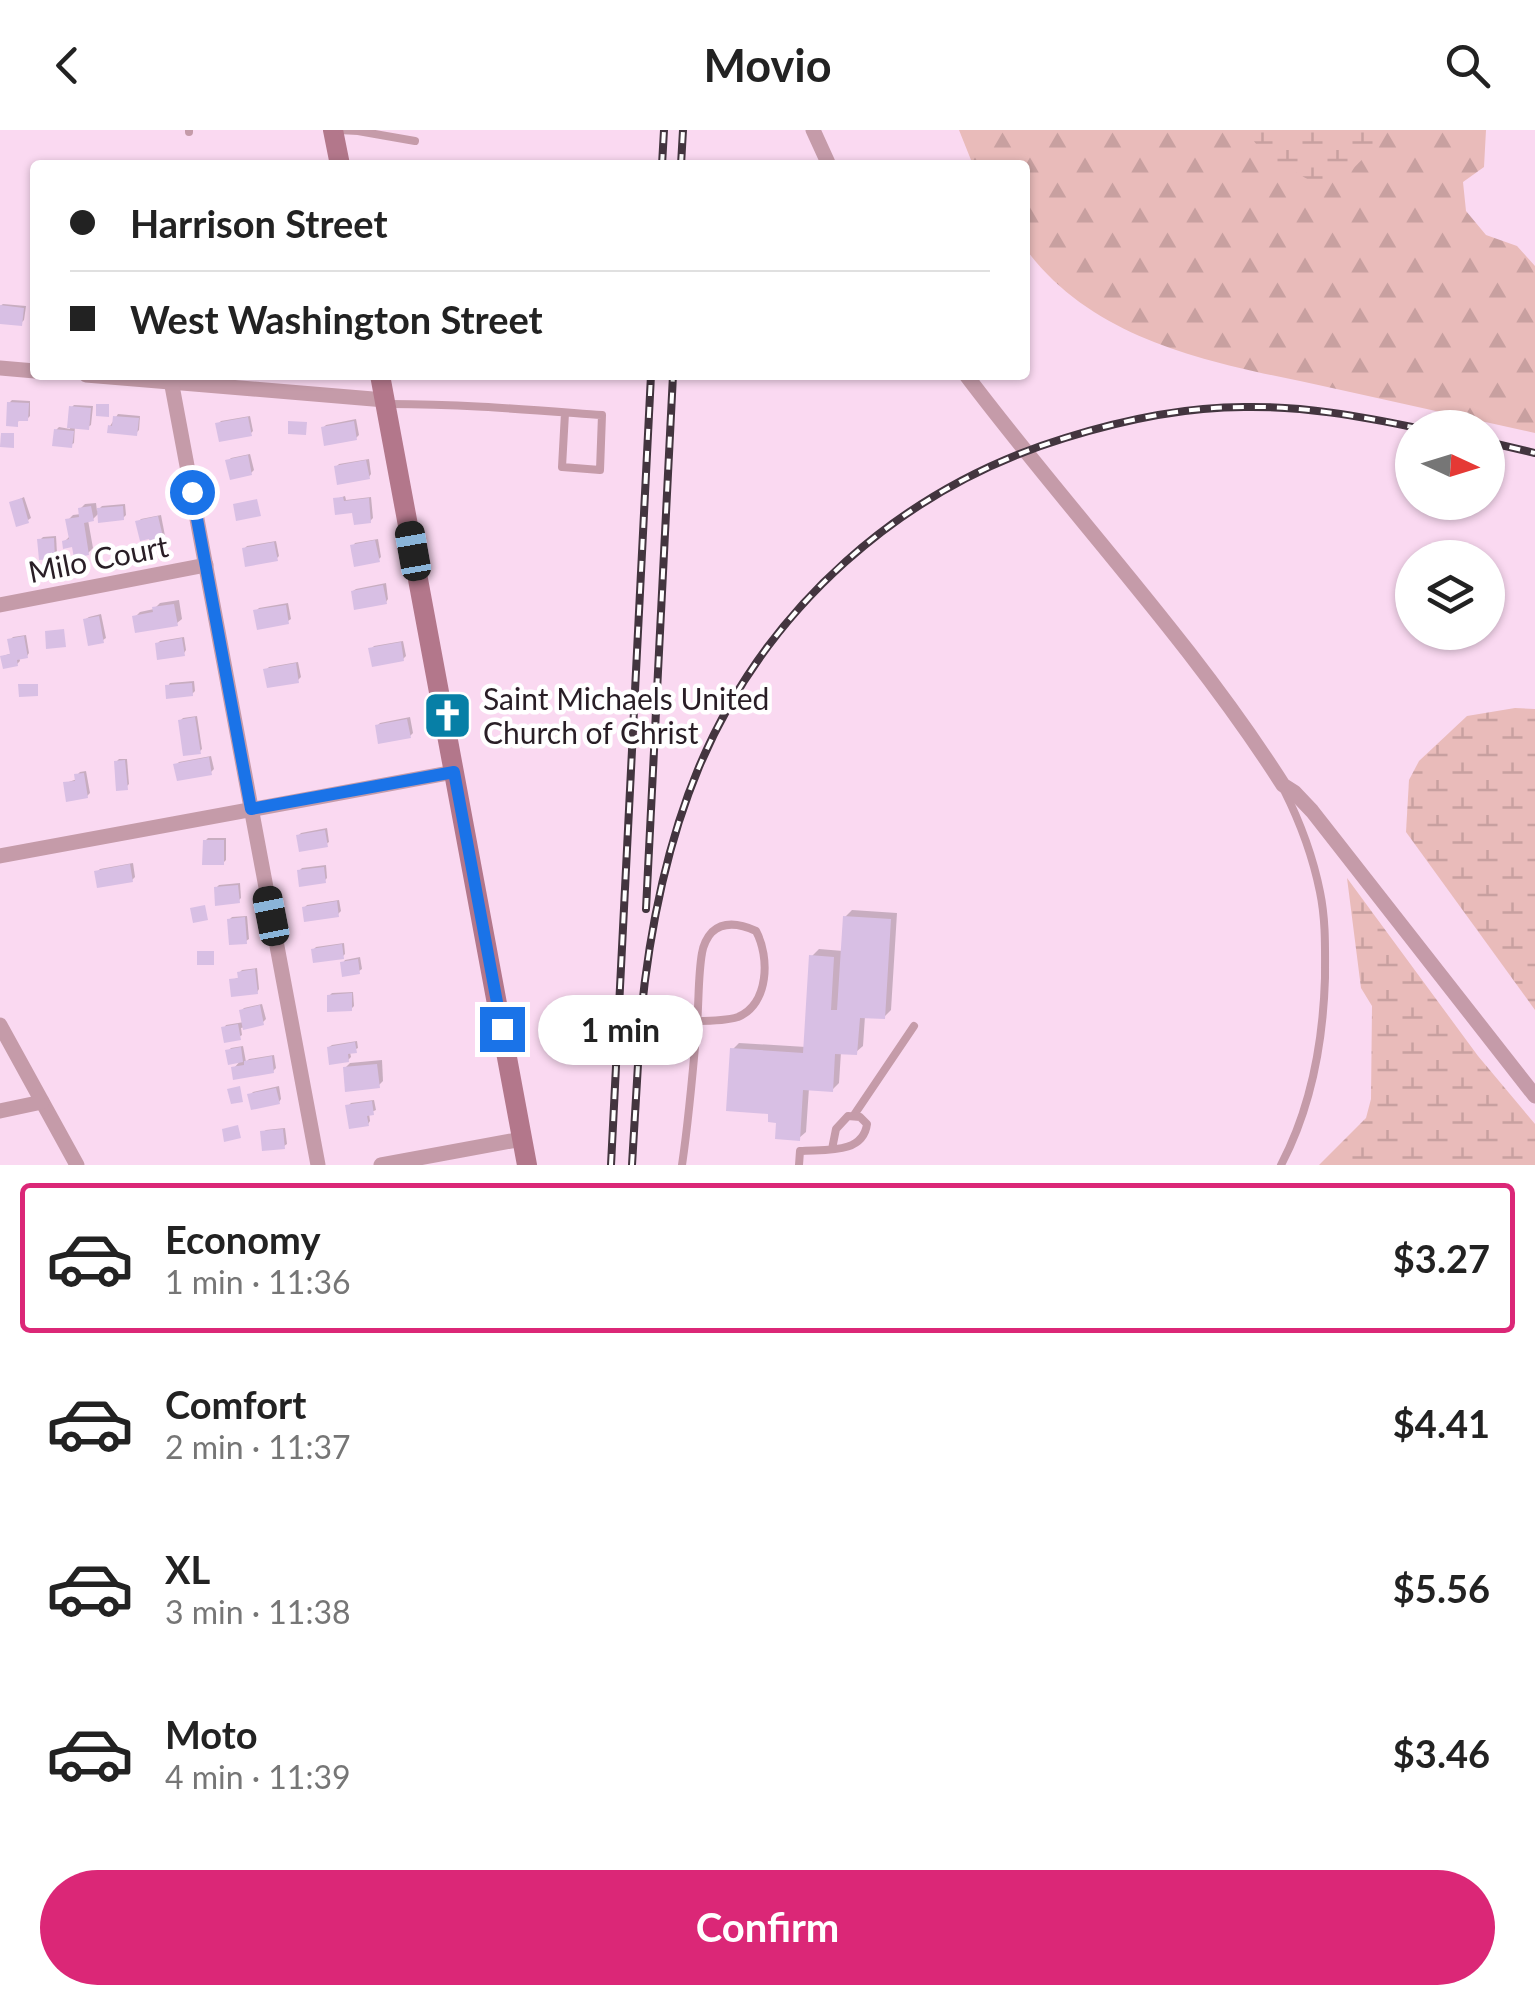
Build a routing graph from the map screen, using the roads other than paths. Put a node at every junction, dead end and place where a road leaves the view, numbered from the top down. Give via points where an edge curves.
1 (336, 130) edge
2 (813, 130) edge
3 (415, 140) dead end
4 (339, 160) edge
5 (827, 160) edge
6 (0, 368) edge
7 (30, 371) edge
8 (170, 380) edge
9 (188, 380) edge
10 (381, 380) edge
11 (970, 380) edge
12 (385, 402) junction
13 (565, 413) junction
14 (206, 564) junction
15 (0, 605) edge
16 (454, 772) junction
17 (1282, 786) junction
18 (251, 809) junction
19 (0, 856) edge
20 (697, 1022) junction
21 (0, 1026) edge
22 (914, 1026) dead end
23 (1535, 1096) edge
24 (42, 1102) junction
25 (0, 1111) edge
26 (854, 1115) junction
27 (522, 1139) junction
28 (832, 1148) junction
29 (77, 1165) edge
30 (318, 1165) edge
31 (381, 1165) edge
32 (527, 1165) edge
33 (682, 1165) edge
34 (799, 1165) edge
35 (1281, 1165) edge

1 - 3 lane
1 - 4 main road
2 - 5 street
6 - 7 street
8 - 14 street
9 - 12 street
10 - 12 main road
11 - 17 street via 1229,706
12 - 13 lane
12 - 16 main road
13 - 13 lane via 602,415 600,470 562,467
14 - 15 street, Milo Court
14 - 18 street
16 - 18 street
16 - 27 main road
17 - 23 street via 1312,811
17 - 35 lane via 1310,852 1326,937 1314,1075
18 - 19 street
18 - 30 street
20 - 20 lane via 729,1019 753,1007 766,954 756,931 732,924 710,934 702,951
20 - 33 lane
21 - 24 street
22 - 26 lane
24 - 25 street
24 - 29 street
26 - 28 lane via 836,1129
26 - 28 lane via 867,1124 866,1134 857,1144
27 - 31 street
27 - 32 main road
28 - 34 lane via 800,1151

